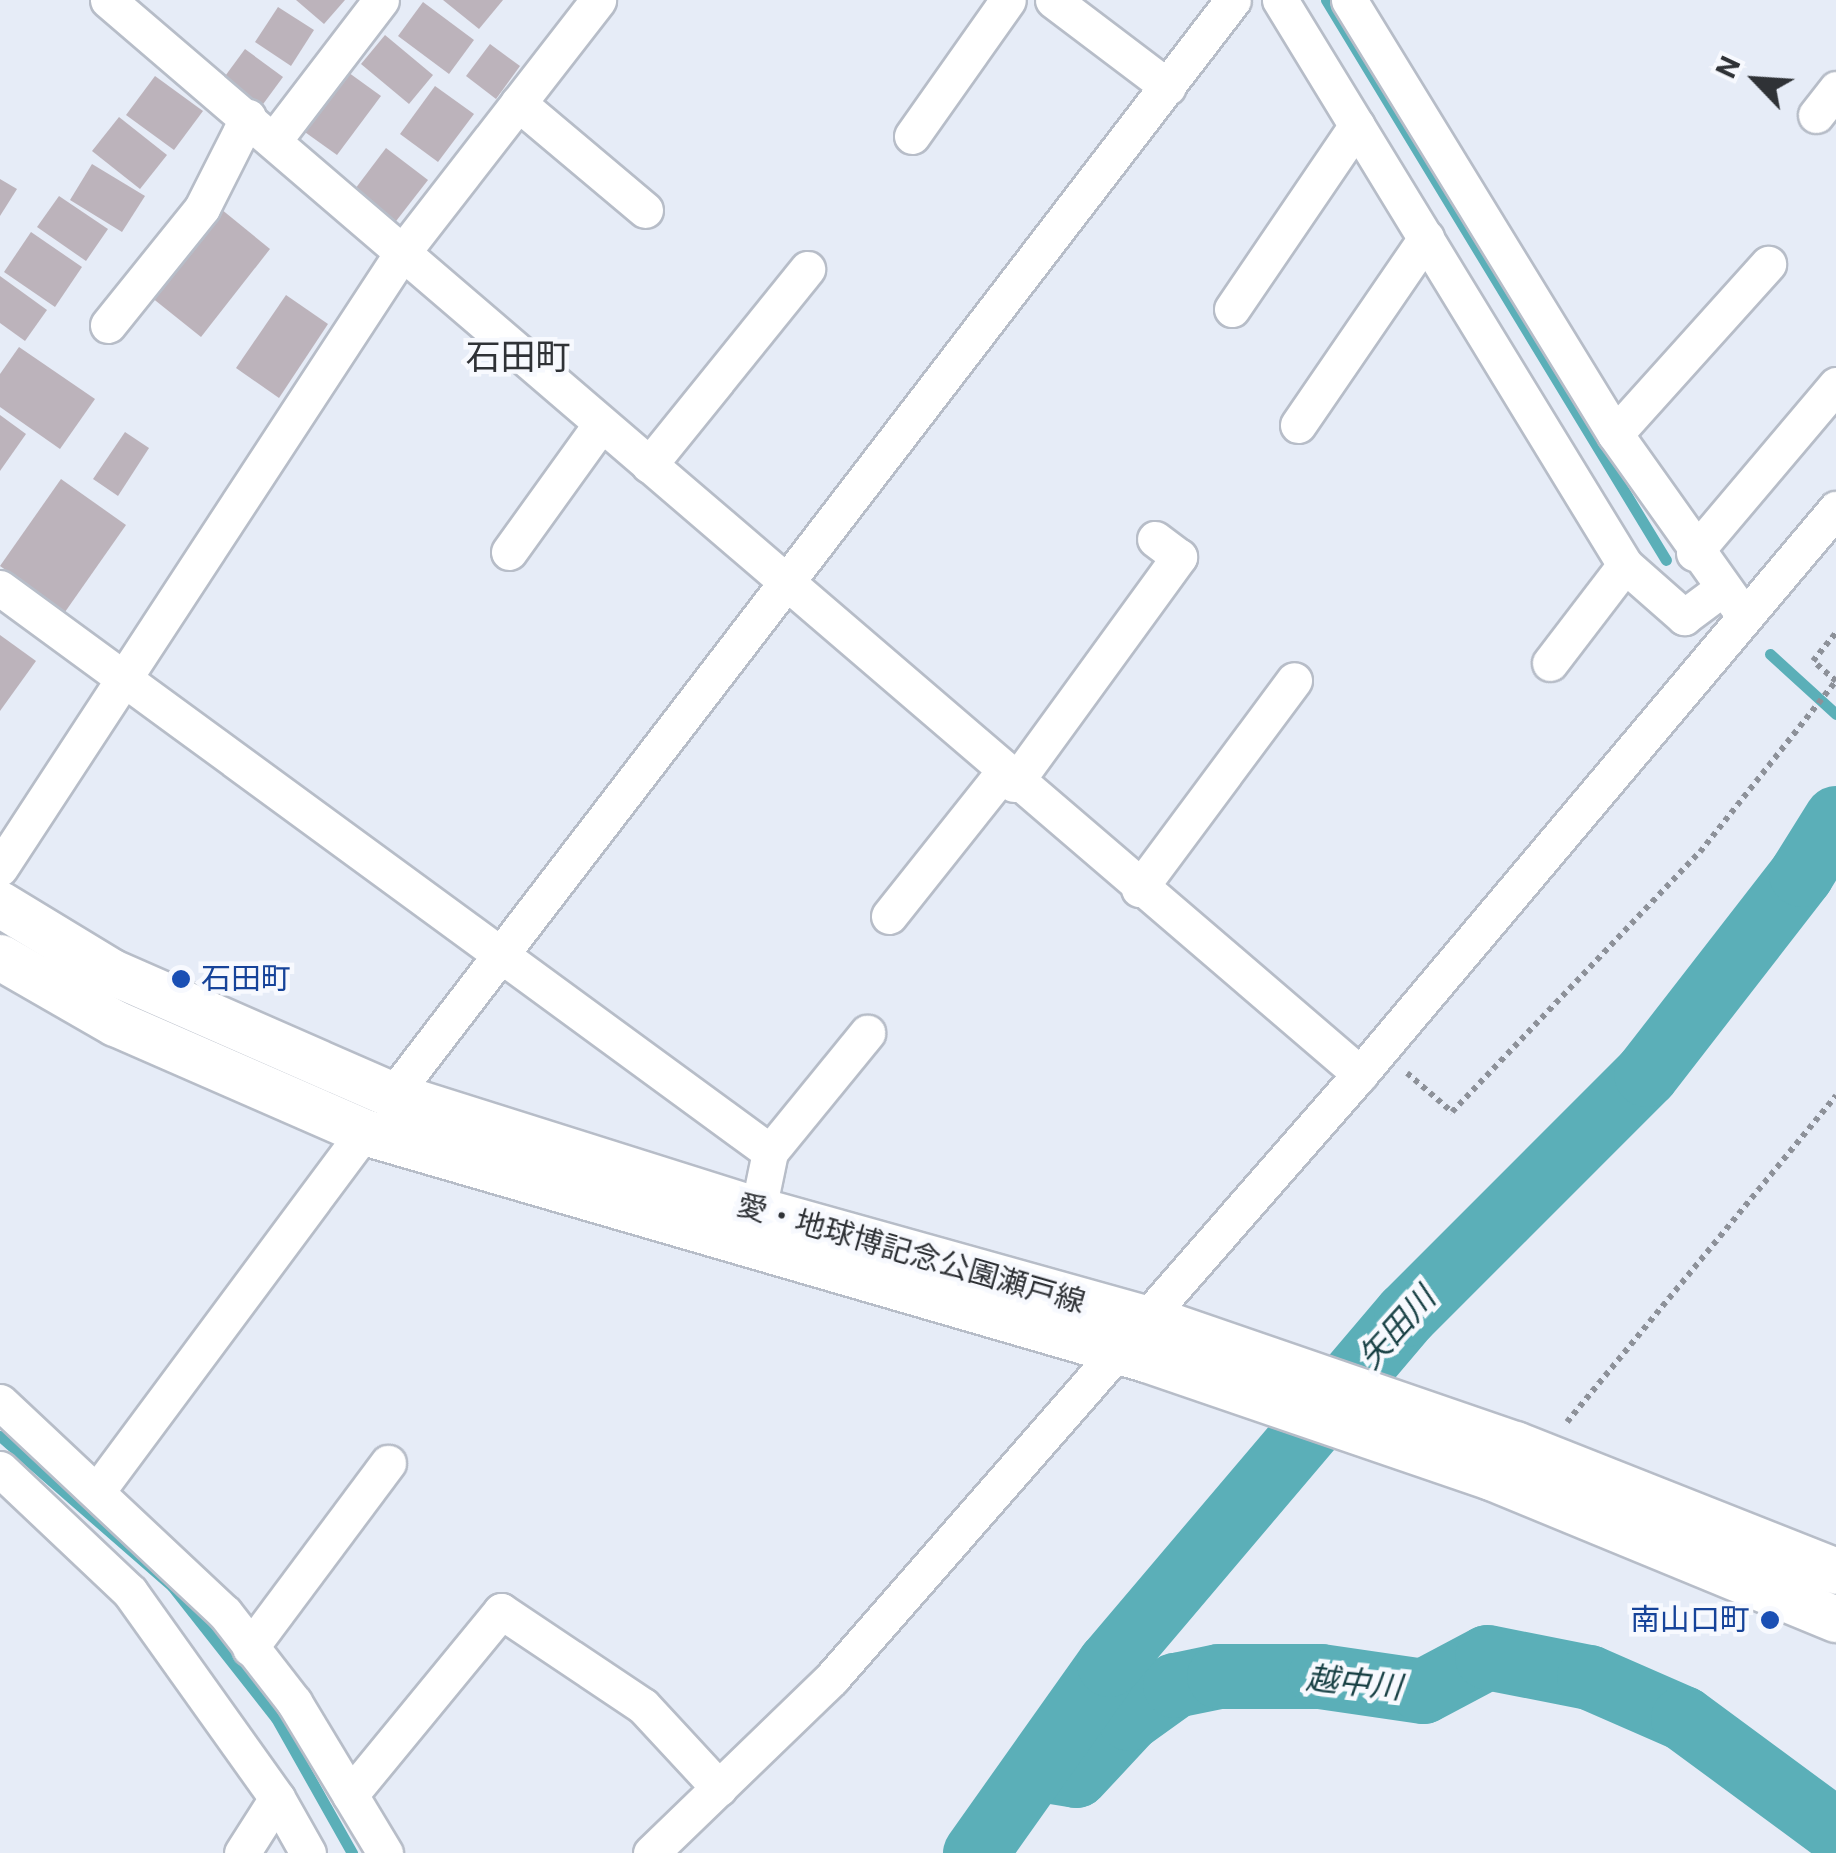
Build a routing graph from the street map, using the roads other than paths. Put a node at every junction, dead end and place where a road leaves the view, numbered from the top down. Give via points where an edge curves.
1 (108, 0) edge
2 (381, 0) edge
3 (598, 0) edge
4 (1008, 0) edge
5 (1053, 0) edge
6 (1233, 0) edge
7 (1280, 0) edge
8 (1348, 0) edge
9 (1168, 86) junction
10 (518, 103) junction
11 (1357, 126) junction
12 (261, 128) junction
13 (912, 136) dead end
14 (645, 210) dead end
15 (1426, 238) junction
16 (402, 253) junction
17 (1768, 264) dead end
18 (807, 269) dead end
19 (1232, 309) dead end
20 (108, 325) dead end
21 (1836, 385) edge
22 (601, 424) junction
23 (1298, 425) dead end
24 (1615, 434) junction
25 (649, 465) junction
26 (1836, 509) edge
27 (1155, 539) dead end
28 (508, 552) dead end
29 (1694, 553) junction
30 (1625, 565) junction
31 (789, 586) junction
32 (0, 588) edge
33 (1733, 600) junction
34 (1550, 663) dead end
35 (123, 675) junction
36 (1294, 680) dead end
37 (1008, 779) junction
38 (0, 868) edge
39 (1139, 889) junction
40 (0, 904) edge
41 (888, 916) dead end
42 (502, 955) junction
43 (0, 957) edge
44 (866, 1031) dead end
45 (1360, 1074) junction
46 (393, 1094) junction
47 (364, 1132) junction
48 (770, 1152) junction
49 (758, 1210) junction
50 (1144, 1339) junction
51 (0, 1402) edge
52 (1516, 1458) junction
53 (388, 1463) dead end
54 (0, 1469) edge
55 (98, 1490) junction
56 (1836, 1571) edge
57 (1836, 1619) edge
58 (250, 1648) junction
59 (720, 1788) junction
60 (350, 1795) junction
61 (277, 1798) junction
62 (242, 1853) edge
63 (308, 1853) edge
64 (386, 1853) edge
65 (651, 1853) edge

1 - 12 street
2 - 12 street
3 - 10 street
4 - 13 street
5 - 9 street
6 - 9 street
7 - 11 street
8 - 24 street
9 - 31 street
10 - 14 street
10 - 16 street
11 - 15 street
11 - 19 street
12 - 16 street
12 - 20 street
15 - 23 street
15 - 30 street
16 - 22 street
16 - 35 street
17 - 24 street
18 - 25 street
21 - 29 street
22 - 25 street
22 - 28 street
24 - 29 street
25 - 31 street
26 - 33 street
27 - 37 street via 1179,557
29 - 33 street
30 - 33 street via 1684,617
30 - 34 street
31 - 37 street
31 - 42 street
32 - 35 street
33 - 45 street
35 - 38 street
35 - 42 street
36 - 39 street
37 - 39 street
37 - 41 street
39 - 45 street
40 - 46 main road, 愛・地球博記念公園瀬戸線 via 110,971
42 - 46 street
42 - 48 street
43 - 47 main road, 愛・地球博記念公園瀬戸線 via 115,1023
44 - 48 street
45 - 50 street
46 - 49 main road, 愛・地球博記念公園瀬戸線
47 - 50 main road, 愛・地球博記念公園瀬戸線
47 - 55 street
48 - 49 street
49 - 50 main road, 愛・地球博記念公園瀬戸線
50 - 52 main road, 愛・地球博記念公園瀬戸線
50 - 59 street via 832,1678
51 - 55 street
52 - 56 main road, 愛・地球博記念公園瀬戸線
52 - 57 main road, 愛・地球博記念公園瀬戸線
53 - 58 street
54 - 61 street via 130,1592
55 - 58 street via 225,1613
58 - 60 street via 294,1702
59 - 60 street via 643,1706 501,1612
59 - 65 street
60 - 64 street
61 - 62 street
61 - 63 street

